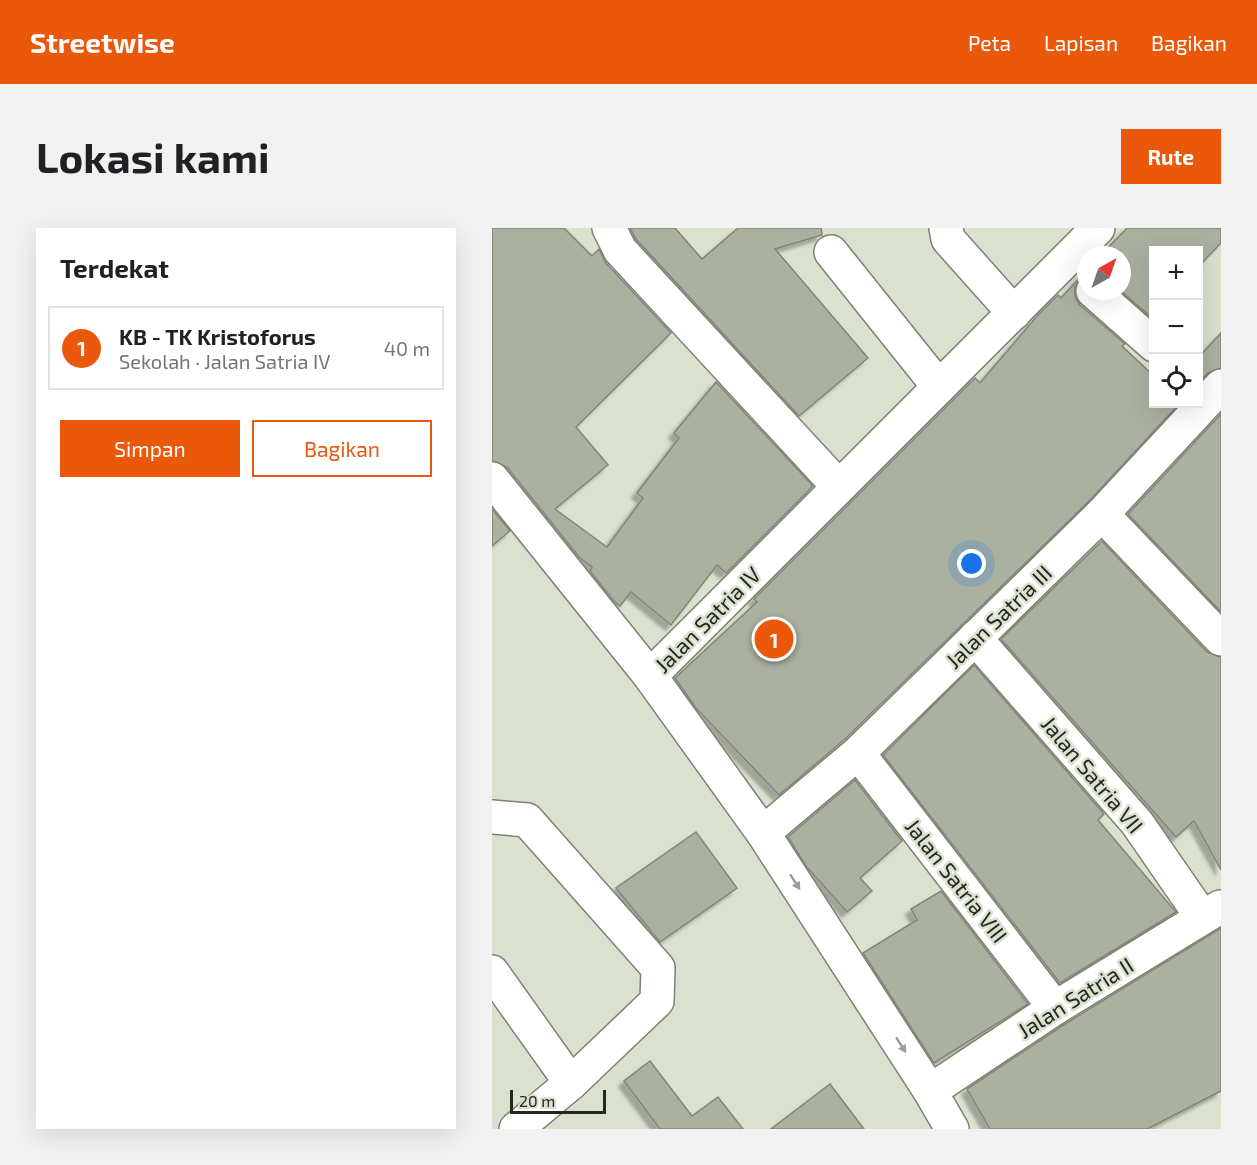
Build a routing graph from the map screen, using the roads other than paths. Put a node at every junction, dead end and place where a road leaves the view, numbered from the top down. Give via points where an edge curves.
1 (609, 228) edge
2 (946, 228) edge
3 (1098, 228) edge
4 (831, 252) dead end
5 (1074, 274) edge
6 (1103, 300) edge
7 (1014, 313) junction
8 (1149, 341) edge
9 (939, 387) junction
10 (1213, 394) edge
11 (492, 479) edge
12 (839, 487) junction
13 (1102, 514) junction
14 (975, 638) junction
15 (1221, 639) edge
16 (650, 676) junction
17 (858, 753) junction
18 (492, 817) edge
19 (763, 833) junction
20 (1211, 912) edge
21 (492, 972) edge
22 (1055, 1008) junction
23 (570, 1083) junction
24 (930, 1091) junction
25 (516, 1129) edge
26 (952, 1129) edge

1 - 12 street via 620,250
2 - 7 street via 948,239
3 - 5 street, Jalan Satria IV
4 - 9 street
5 - 7 street, Jalan Satria IV
6 - 8 street
7 - 9 street, Jalan Satria IV
9 - 12 street, Jalan Satria IV
10 - 13 street, Jalan Satria III
11 - 16 street
12 - 16 street, Jalan Satria IV
13 - 14 street, Jalan Satria III
13 - 15 street
14 - 17 street, Jalan Satria III
14 - 20 street, Jalan Satria VII
16 - 19 street, Jalan Satria IV
17 - 19 street, Jalan Satria III
17 - 22 street, Jalan Satria VIII
18 - 23 street via 527,820 658,968 657,1000
19 -> 24 street, Jalan Satria IV
20 - 22 street, Jalan Satria II
21 - 23 street
22 - 24 street, Jalan Satria II
23 - 25 street
24 - 26 street, Jalan Satria IV

